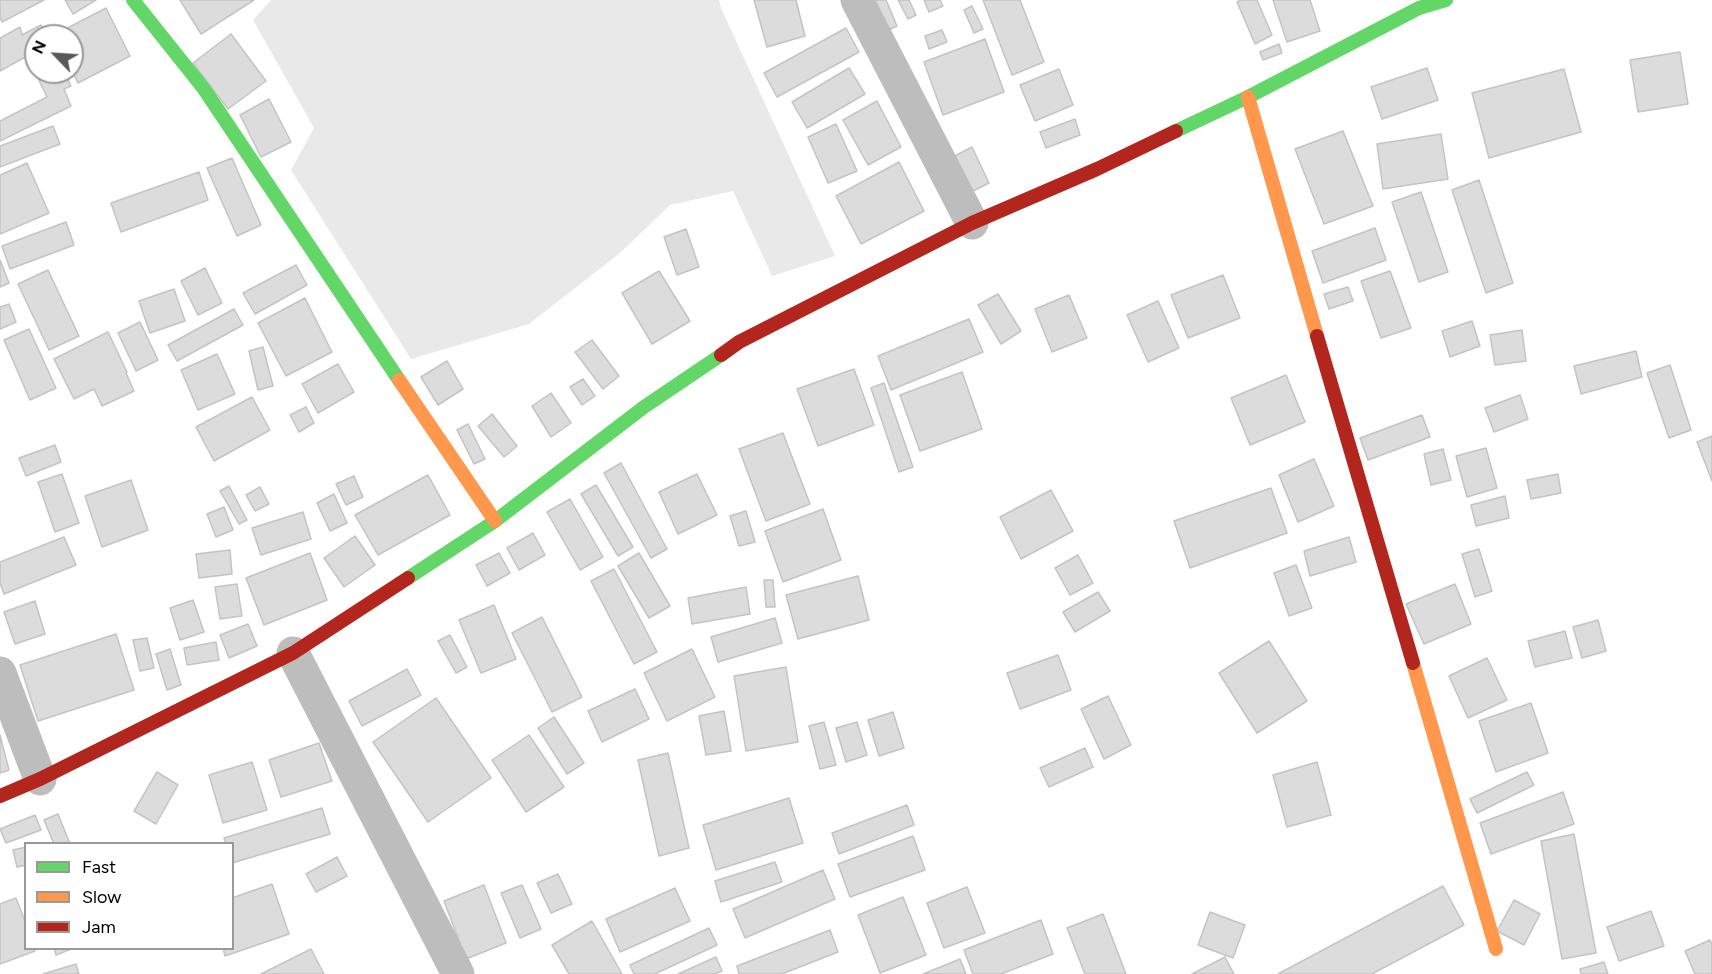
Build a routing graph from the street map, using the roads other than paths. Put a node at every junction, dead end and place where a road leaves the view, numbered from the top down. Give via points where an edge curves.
1 (133, 0) edge
2 (857, 0) edge
3 (1427, 3) edge
4 (1248, 97) junction
5 (972, 223) junction
6 (495, 521) junction
7 (293, 653) junction
8 (0, 673) edge
9 (40, 779) junction
10 (0, 796) edge
11 (1496, 950) dead end
12 (458, 974) edge

1 - 6 street via 204,89
2 - 5 street
3 - 4 street
4 - 5 street
4 - 11 street
5 - 6 street via 739,342 644,407
6 - 7 street
7 - 9 street
7 - 12 street
8 - 9 street
9 - 10 street

